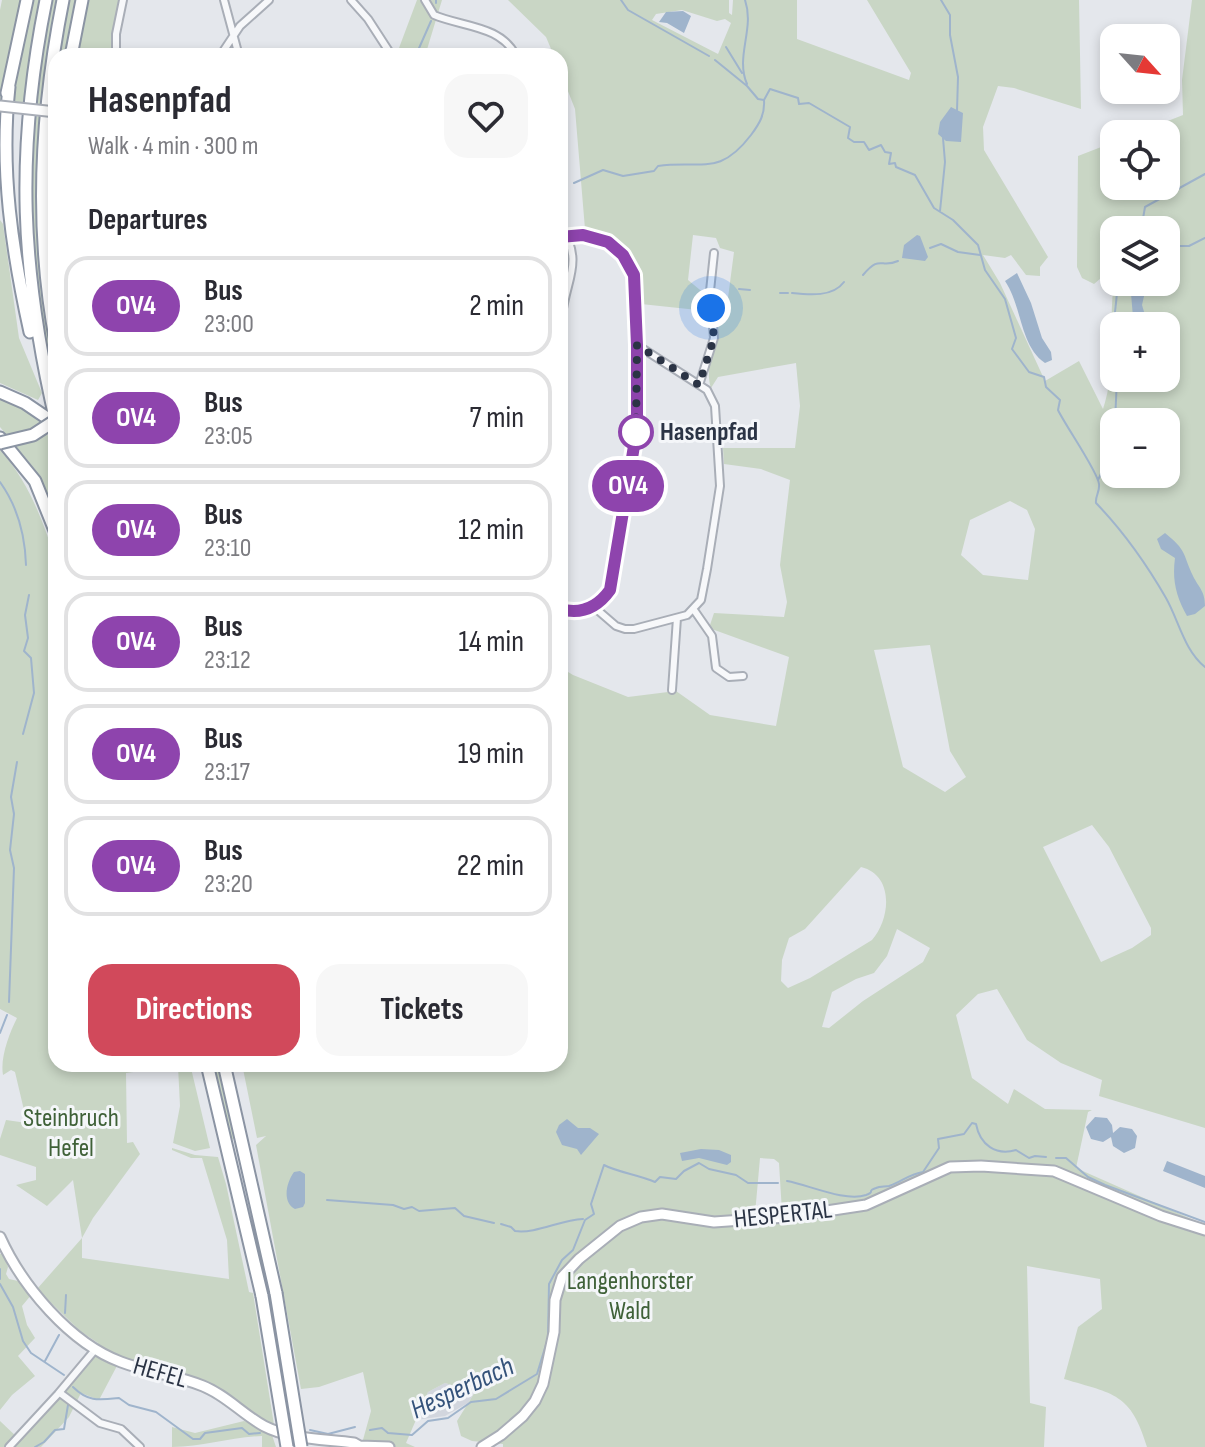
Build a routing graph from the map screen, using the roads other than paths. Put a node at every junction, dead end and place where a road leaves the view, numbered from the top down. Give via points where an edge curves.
1 (27, 0) edge
2 (46, 0) edge
3 (63, 0) edge
4 (82, 0) edge
5 (123, 0) edge
6 (224, 0) edge
7 (269, 0) edge
8 (351, 0) edge
9 (425, 0) edge
10 (233, 36) junction
11 (55, 48) edge
12 (73, 48) edge
13 (116, 48) edge
14 (225, 48) edge
15 (237, 48) edge
16 (387, 48) edge
17 (512, 48) edge
18 (9, 87) junction
19 (48, 89) edge
20 (0, 106) edge
21 (48, 111) edge
22 (0, 124) edge
23 (568, 236) edge
24 (568, 247) edge
25 (714, 253) dead end
26 (48, 286) edge
27 (568, 289) edge
28 (637, 345) junction
29 (48, 384) edge
30 (699, 385) junction
31 (48, 390) edge
32 (0, 392) edge
33 (48, 417) edge
34 (48, 427) edge
35 (0, 440) edge
36 (48, 513) edge
37 (594, 607) junction
38 (568, 610) edge
39 (694, 610) junction
40 (677, 618) junction
41 (743, 676) dead end
42 (672, 690) dead end
43 (209, 1072) edge
44 (226, 1072) edge
45 (1205, 1230) edge
46 (0, 1237) edge
47 (94, 1351) junction
48 (60, 1393) junction
49 (360, 1446) edge
50 (9, 1447) edge
51 (140, 1447) edge
52 (287, 1447) edge
53 (301, 1447) edge
54 (389, 1447) edge
55 (482, 1447) edge

1 - 18 highway
2 - 29 highway via 29,104 24,202 30,286
3 - 11 highway
4 - 12 highway
5 - 13 street
6 - 10 street
7 - 10 street
8 - 16 street
9 - 17 street via 434,15 470,24
10 - 14 street
10 - 15 street
18 - 22 highway
18 - 31 highway via 4,156 13,248 38,368
19 - 26 highway via 41,170
20 - 21 main road, bridge
23 - 28 main road via 602,239 627,261 634,275
24 - 27 street via 574,263
25 - 30 street via 714,338
28 - 30 street
28 - 37 main road via 636,432 612,584
30 - 39 street via 715,406 721,477 703,595
32 - 33 highway
34 - 35 highway, bridge via 23,439
35 - 36 highway via 35,481
37 - 38 main road
37 - 40 street via 625,629
39 - 40 street
39 - 41 street via 712,636 716,668 729,677
40 - 42 street
43 - 52 highway, bridge via 262,1296
44 - 53 highway, bridge via 276,1293
45 - 55 main road, HESPERTAL via 1054,1171 981,1166 950,1167 866,1205 787,1217 714,1222 662,1214 641,1217 620,1226 562,1277 543,1384 523,1416
46 - 47 main road, HEFEL via 20,1275
47 - 48 street
47 - 49 main road, HEFEL via 205,1386 275,1431
48 - 50 street
48 - 51 street via 100,1423 121,1429
49 - 54 main road

